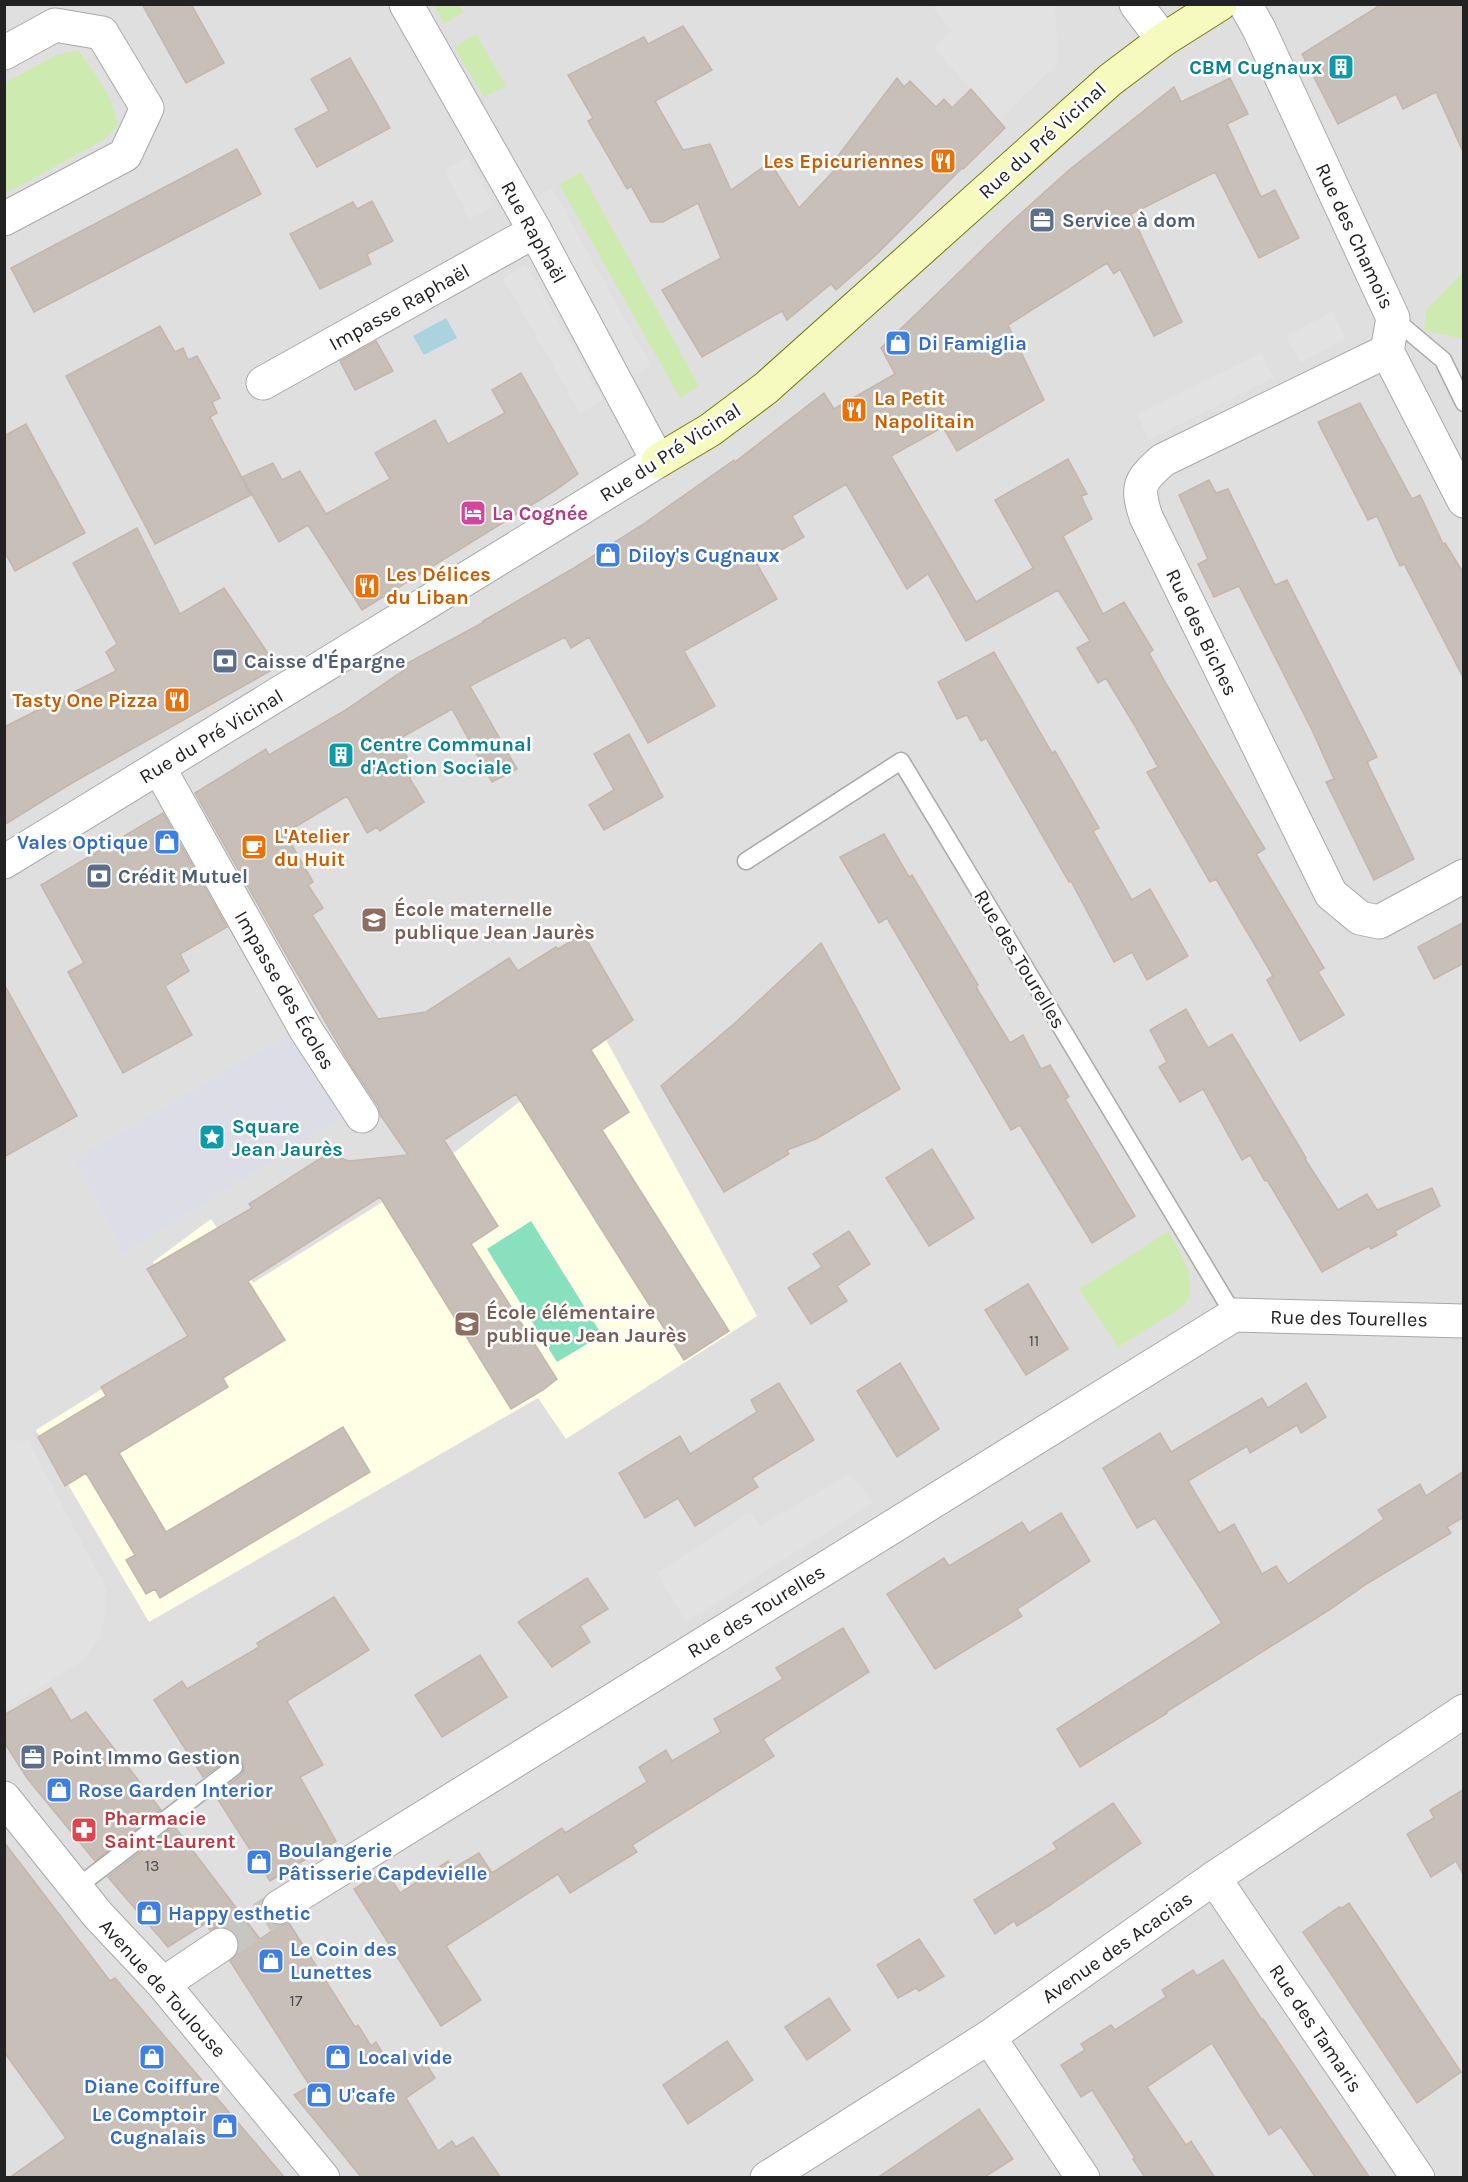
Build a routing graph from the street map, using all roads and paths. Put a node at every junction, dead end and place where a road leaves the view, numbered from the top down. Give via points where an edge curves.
1 (406, 4) edge
2 (1136, 4) edge
3 (1220, 4) edge
4 (1245, 4) edge
5 (1163, 40) junction
6 (4, 52) edge
7 (4, 219) edge
8 (535, 231) junction
9 (1393, 318) junction
10 (1387, 351) junction
11 (263, 383) dead end
12 (1464, 403) edge
13 (658, 462) junction
14 (1464, 501) edge
15 (159, 768) junction
16 (746, 861) dead end
17 (4, 862) edge
18 (1464, 876) edge
19 (362, 1116) dead end
20 (1234, 1315) junction
21 (1464, 1321) edge
22 (1464, 1711) edge
23 (234, 1767) dead end
24 (4, 1798) edge
25 (1214, 1878) junction
26 (76, 1888) junction
27 (279, 1907) tunnel mouth
28 (221, 1945) tunnel mouth
29 (163, 1984) junction
30 (989, 2037) junction
31 (323, 2178) edge
32 (767, 2178) edge
33 (1083, 2178) edge
34 (1418, 2178) edge

1 - 8 street, Rue Raphaël
2 - 5 street
3 - 5 main road, Rue du Pré Vicinal
4 - 9 street, Rue des Chamois
5 - 13 main road, Rue du Pré Vicinal via 1102,87 766,388
6 - 7 street via 55,25 102,33 147,108 125,155
8 - 11 street, Impasse Raphaël
8 - 13 street, Rue Raphaël
9 - 10 street, Rue des Chamois
9 - 12 lane via 1443,360
10 - 14 street
10 - 18 street, Rue des Biches via 1163,460 1144,477 1139,496 1331,894 1360,918 1379,922
13 - 15 street, Rue du Pré Vicinal
15 - 17 street, Rue du Pré Vicinal
15 - 19 street, Impasse des Écoles via 306,1030
16 - 20 lane, Rue des Tourelles via 901,761
20 - 21 street, Rue des Tourelles
20 - 27 street, Rue des Tourelles
22 - 25 street, Avenue des Acacias
23 - 26 lane
24 - 26 street, Avenue de Toulouse
25 - 30 street, Avenue des Acacias
25 - 34 street, Rue des Tamaris
26 - 29 street, Avenue de Toulouse
28 - 29 street
29 - 31 street, Avenue de Toulouse
30 - 32 street, Avenue des Acacias
30 - 33 street

